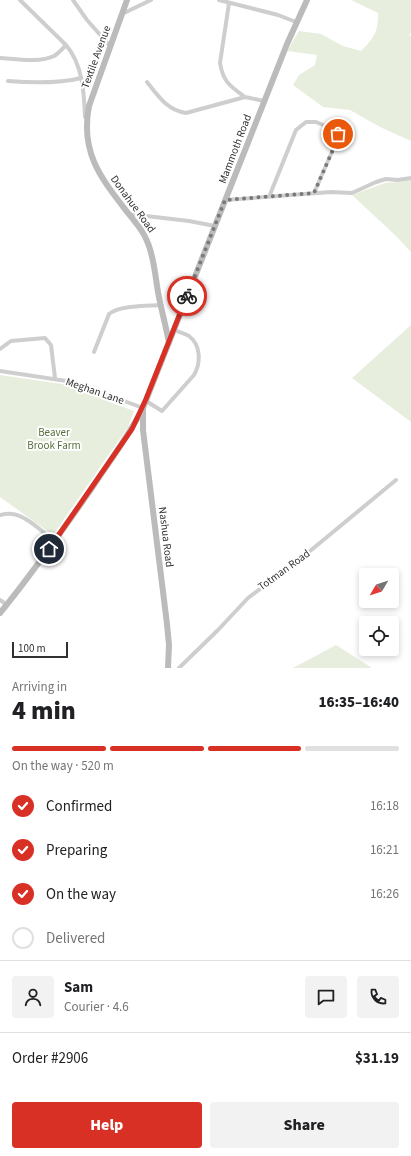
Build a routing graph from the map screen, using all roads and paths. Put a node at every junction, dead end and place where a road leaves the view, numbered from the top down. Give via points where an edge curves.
1 (20, 0) edge
2 (73, 0) edge
3 (127, 0) edge
4 (151, 0) edge
5 (219, 0) edge
6 (307, 0) edge
7 (230, 3) junction
8 (122, 14) junction
9 (296, 22) junction
10 (66, 45) junction
11 (110, 46) junction
12 (0, 58) edge
13 (81, 78) junction
14 (8, 81) dead end
15 (147, 82) dead end
16 (244, 97) junction
17 (264, 101) junction
18 (86, 122) junction
19 (411, 178) edge
20 (314, 193) junction
21 (269, 197) junction
22 (225, 200) junction
23 (129, 214) junction
24 (214, 226) junction
25 (161, 305) junction
26 (178, 320) junction
27 (165, 324) junction
28 (174, 330) junction
29 (169, 343) junction
30 (0, 349) edge
31 (94, 352) dead end
32 (0, 371) edge
33 (55, 378) junction
34 (146, 402) junction
35 (142, 408) junction
36 (396, 480) dead end
37 (0, 515) edge
38 (55, 541) junction
39 (0, 600) edge
40 (7, 605) junction
41 (0, 613) edge
42 (168, 668) edge
43 (179, 668) edge

1 - 10 street
2 - 11 street
3 - 8 main road, Textile Avenue
4 - 8 street
5 - 7 street
6 - 9 main road, Mammoth Road
7 - 9 street
7 - 16 street via 220,63 225,81
8 - 11 main road, Textile Avenue
9 - 17 main road, Mammoth Road
10 - 12 street via 57,54 47,58
10 - 13 street
11 - 18 main road, Textile Avenue
13 - 14 street via 46,83
13 - 18 street
15 - 16 street via 166,106 186,113
16 - 17 street
17 - 22 main road, Mammoth Road
18 - 23 main road, Donahue Road via 87,139 94,163
19 - 20 street via 386,179 352,193
20 - 21 street
20 - 21 street via 338,134 335,130 316,122 306,122 296,130
21 - 22 street
22 - 24 main road, Mammoth Road
23 - 24 street
23 - 25 main road, Donahue Road via 148,242
24 - 26 main road, Mammoth Road
25 - 27 main road, Donahue Road
25 - 31 street via 113,310
26 - 27 main road
26 - 28 main road, Mammoth Road
27 - 29 main road, Donahue Road
28 - 29 main road, Mammoth Road
28 - 34 street via 190,337 195,345 199,354 198,369 162,411
29 - 34 main road, Mammoth Road
30 - 33 street via 11,341 45,338 51,345
32 - 33 street, Meghan Lane
33 - 35 street, Meghan Lane via 73,382
34 - 35 main road, Mammoth Road
35 - 38 main road, Mammoth Road via 132,429
35 - 42 main road, Nashua Road via 167,624
36 - 43 street, Totman Road via 304,556 256,590
37 - 38 street via 18,515
38 - 40 main road, Mammoth Road
39 - 40 street
40 - 41 main road, Mammoth Road

